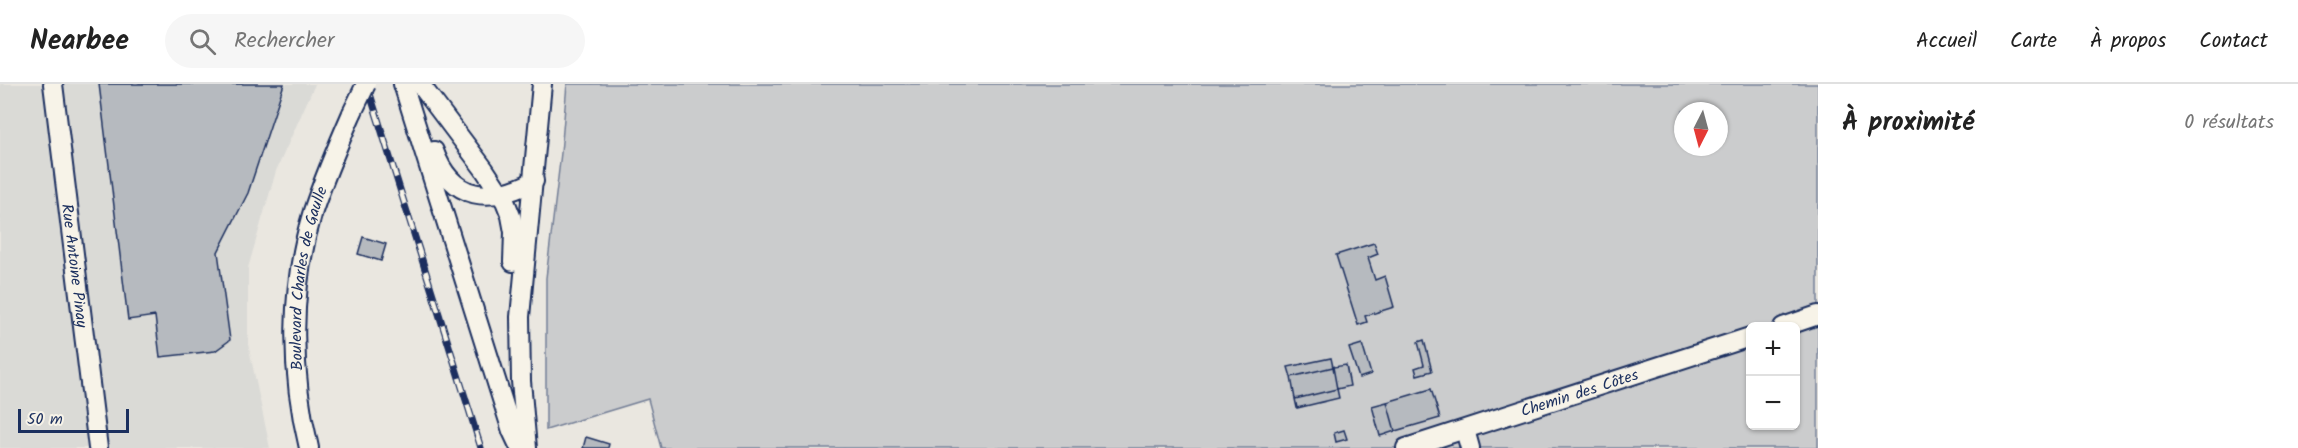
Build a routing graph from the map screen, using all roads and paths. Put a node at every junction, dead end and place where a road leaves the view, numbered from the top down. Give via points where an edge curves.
1 (53, 84) edge
2 (366, 84) edge
3 (403, 84) edge
4 (420, 84) edge
5 (542, 84) edge
6 (411, 110) junction
7 (534, 181) junction
8 (500, 193) junction
9 (1818, 315) edge
10 (520, 317) junction
11 (1798, 322) edge
12 (1746, 338) edge
13 (1465, 430) junction
14 (98, 448) edge
15 (309, 448) edge
16 (520, 448) edge
17 (527, 448) edge
18 (1406, 448) edge
19 (1470, 448) edge

1 - 14 street, Rue Antoine Pinay
2 - 15 street, Boulevard Charles de Gaulle, bridge via 329,165 303,256 295,343 302,421
3 - 6 street
4 - 8 street
5 - 7 street
6 - 8 street via 432,145 440,168 452,182 478,195
6 - 16 street
7 - 8 street
7 - 10 street
8 - 10 street via 514,232 513,276
9 - 11 street
10 - 17 street via 520,381
12 - 13 street, Chemin des Côtes
13 - 18 street, Chemin des Côtes
13 - 19 street

